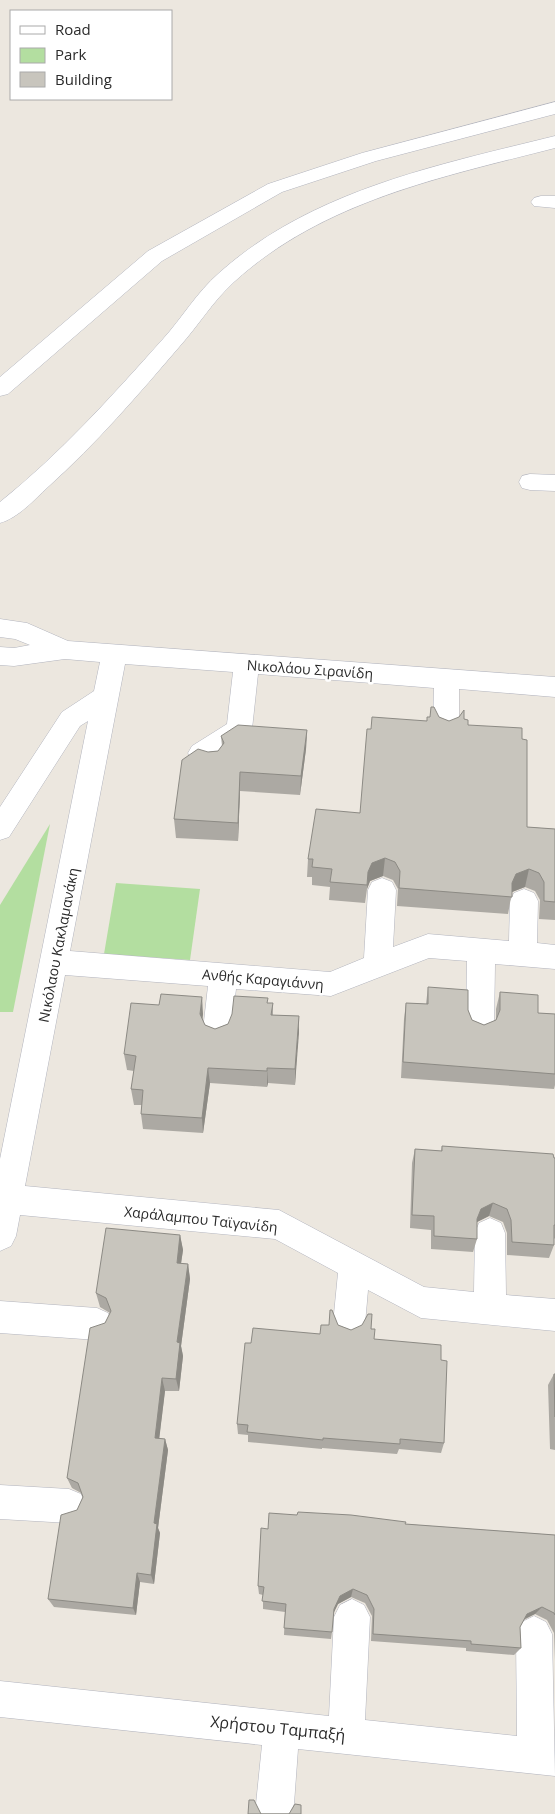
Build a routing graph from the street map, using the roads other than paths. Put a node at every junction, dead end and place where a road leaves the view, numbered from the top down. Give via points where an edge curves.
1 (555, 108) edge
2 (555, 142) edge
3 (0, 388) edge
4 (530, 482) dead end
5 (555, 483) edge
6 (0, 515) edge
7 (6, 624) edge
8 (65, 650) junction
9 (114, 655) junction
10 (0, 656) edge
11 (247, 664) junction
12 (447, 679) junction
13 (555, 687) edge
14 (106, 696) junction
15 (446, 728) edge
16 (210, 761) edge
17 (0, 829) edge
18 (382, 890) dead end
19 (524, 901) dead end
20 (482, 951) junction
21 (523, 954) junction
22 (555, 956) edge
23 (54, 962) junction
24 (378, 966) junction
25 (223, 976) junction
26 (480, 1026) edge
27 (217, 1030) edge
28 (7, 1199) junction
29 (490, 1233) dead end
30 (0, 1236) edge
31 (354, 1265) junction
32 (490, 1309) junction
33 (555, 1315) edge
34 (0, 1317) edge
35 (97, 1324) edge
36 (349, 1324) dead end
37 (0, 1502) edge
38 (69, 1506) dead end
39 (352, 1617) dead end
40 (534, 1634) edge
41 (0, 1699) edge
42 (282, 1729) junction
43 (346, 1735) junction
44 (545, 1757) edge
45 (275, 1804) dead end

1 - 3 street via 369,158 275,188 155,256
2 - 6 street via 376,191 336,206 281,236 225,279 94,430
4 - 5 street
7 - 8 street, Νικολάου Σιρανίδη
8 - 9 street, Νικολάου Σιρανίδη
8 - 10 street, Νικολάου Σιρανίδη
9 - 11 street, Νικολάου Σιρανίδη
9 - 14 street, Νικόλαου Κακλαμανάκη
11 - 12 street, Νικολάου Σιρανίδη
11 - 16 street via 239,728 201,753
12 - 13 street, Νικολάου Σιρανίδη
12 - 15 street
14 - 17 street via 71,719
14 - 23 street, Νικόλαου Κακλαμανάκη
18 - 24 street
19 - 21 street
20 - 21 street, Ανθής Καραγιάννη
20 - 24 street, Ανθής Καραγιάννη via 428,946
20 - 26 street
21 - 22 street, Ανθής Καραγιάννη
23 - 25 street, Ανθής Καραγιάννη
23 - 28 street, Νικόλαου Κακλαμανάκη
24 - 25 street, Ανθής Καραγιάννη via 331,984
25 - 27 street
28 - 30 street, Νικόλαου Κακλαμανάκη
28 - 31 street, Χαράλαμπου Ταϊγανίδη via 278,1225
29 - 32 street
31 - 32 street, Χαράλαμπου Ταϊγανίδη via 421,1302
31 - 36 street
32 - 33 street, Χαράλαμπου Ταϊγανίδη
34 - 35 street
37 - 38 street
39 - 43 street
40 - 44 street
41 - 42 street, Χρήστου Ταμπαξή
42 - 43 street, Χρήστου Ταμπαξή
42 - 45 street
43 - 44 street, Χρήστου Ταμπαξή

